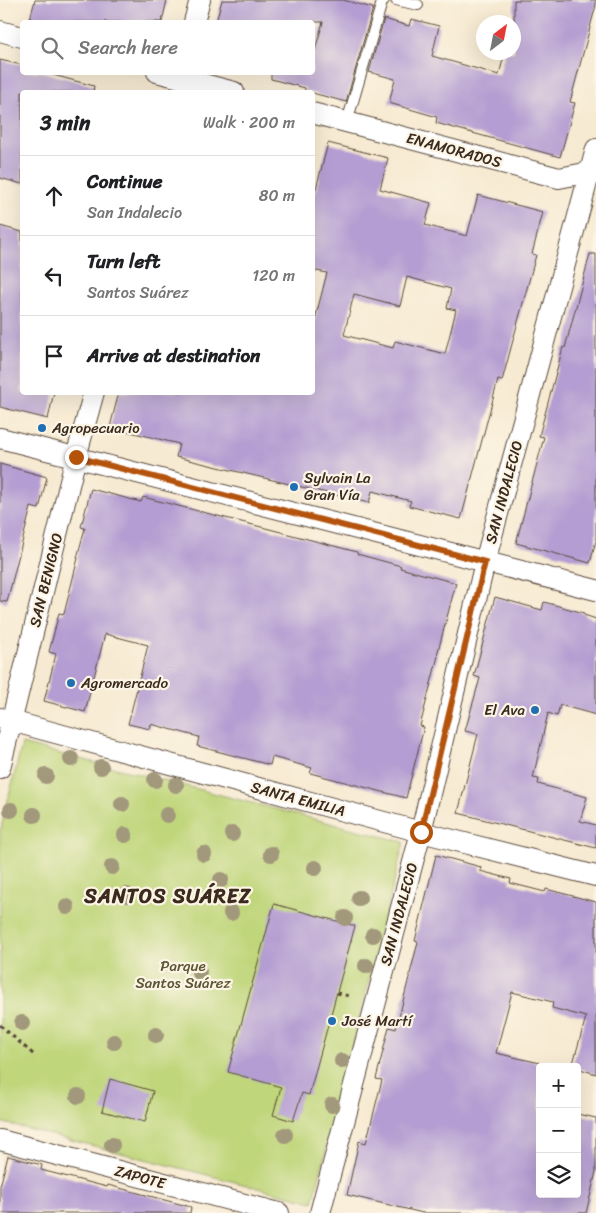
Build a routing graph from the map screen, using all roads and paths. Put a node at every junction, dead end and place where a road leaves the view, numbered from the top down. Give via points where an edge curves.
1 (200, 0) edge
2 (384, 0) edge
3 (396, 0) edge
4 (418, 5) dead end
5 (195, 20) edge
6 (0, 31) edge
7 (20, 36) edge
8 (164, 75) edge
9 (178, 81) edge
10 (224, 90) edge
11 (315, 114) edge
12 (347, 122) junction
13 (596, 149) edge
14 (593, 173) edge
15 (93, 395) edge
16 (0, 438) edge
17 (76, 457) junction
18 (485, 562) junction
19 (596, 590) edge
20 (5, 720) edge
21 (0, 768) edge
22 (421, 832) junction
23 (596, 876) edge
24 (337, 993) dead end
25 (349, 996) dead end
26 (0, 1025) edge
27 (34, 1055) dead end
28 (0, 1140) edge
29 (279, 1213) edge
30 (320, 1213) edge

1 - 5 street
2 - 12 lane
3 - 4 lane
6 - 7 street
8 - 9 street
9 - 10 street
11 - 12 street, ENAMORADOS
12 - 14 street, ENAMORADOS via 559,178
13 - 14 street, SAN INDALECIO
14 - 18 street, SAN INDALECIO
15 - 17 street, SAN BENIGNO
16 - 17 street
17 - 18 street
17 - 20 street, SAN BENIGNO
18 - 19 street
18 - 22 street, SAN INDALECIO
20 - 21 street, SAN BENIGNO
20 - 22 street, SANTA EMILIA
22 - 23 street, SANTA EMILIA
22 - 30 street, SAN INDALECIO
24 - 25 path
26 - 27 path
28 - 29 street, ZAPOTE

